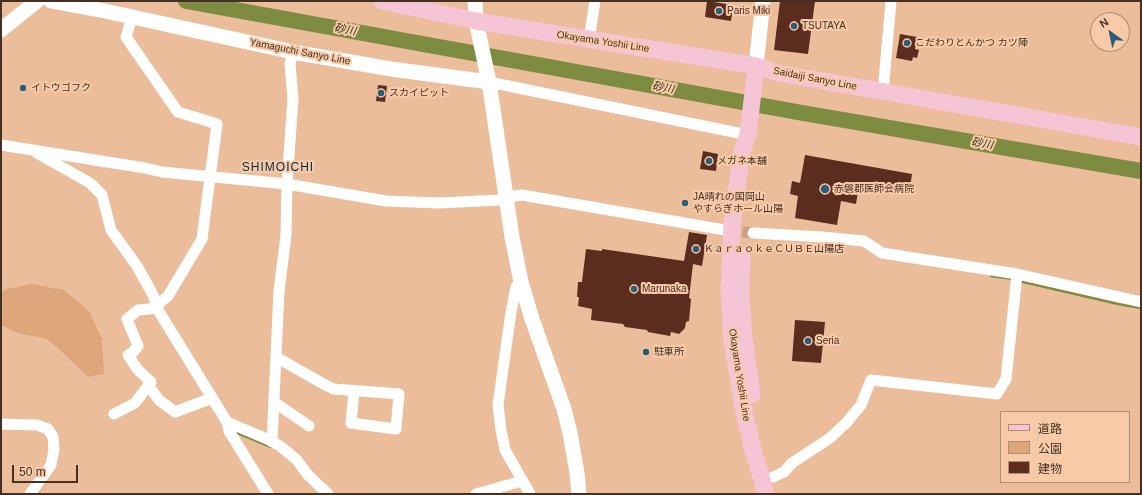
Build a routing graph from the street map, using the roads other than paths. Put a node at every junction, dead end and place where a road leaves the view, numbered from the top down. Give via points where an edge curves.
1 (37, 1) edge
2 (50, 1) edge
3 (382, 1) edge
4 (475, 1) edge
5 (595, 1) edge
6 (763, 1) edge
7 (891, 1) edge
8 (132, 17) junction
9 (478, 28) junction
10 (1, 30) edge
11 (589, 40) junction
12 (293, 52) junction
13 (755, 72) junction
14 (488, 78) junction
15 (884, 87) junction
16 (1141, 126) edge
17 (748, 135) junction
18 (1141, 137) edge
19 (1, 144) edge
20 (30, 149) junction
21 (211, 176) junction
22 (287, 184) junction
23 (507, 197) junction
24 (725, 230) tunnel mouth
25 (753, 233) tunnel mouth
26 (1017, 274) junction
27 (521, 282) junction
28 (1141, 302) edge
29 (157, 306) junction
30 (276, 357) junction
31 (148, 386) junction
32 (354, 390) junction
33 (212, 398) junction
34 (274, 402) junction
35 (114, 414) dead end
36 (227, 422) junction
37 (1, 424) edge
38 (309, 426) dead end
39 (272, 442) junction
40 (772, 477) junction
41 (522, 481) junction
42 (30, 494) edge
43 (268, 494) edge
44 (328, 494) edge
45 (476, 494) edge
46 (530, 494) edge
47 (579, 494) edge
48 (766, 494) edge
49 (778, 494) edge

1 - 10 main road
2 - 8 main road, Yamaguchi Sanyo Line
3 - 9 main road, Okayama Yoshii Line
4 - 9 main road
5 - 11 street
6 - 13 main road
7 - 15 street
8 - 12 main road, Yamaguchi Sanyo Line
8 - 21 street via 126,37 178,112 217,124
9 - 11 main road, Okayama Yoshii Line
9 - 14 main road
11 - 13 main road, Okayama Yoshii Line
12 - 14 main road, Yamaguchi Sanyo Line via 391,69
12 - 22 street via 290,64 292,98
13 - 15 main road, Saidaiji Sanyo Line
13 - 17 main road, Okayama Yoshii Line
14 - 17 street
14 - 23 main road
15 - 16 main road, Saidaiji Sanyo Line
15 - 18 main road, Saidaiji Sanyo Line
17 - 40 main road, Okayama Yoshii Line via 752,153 743,226 741,292 744,338 753,404
17 - 48 main road, Okayama Yoshii Line via 742,151 732,224 729,292 732,340 742,402
19 - 20 street
20 - 21 street via 162,172
20 - 29 street via 90,183 102,195 111,230 137,266
21 - 22 street
21 - 29 street via 202,239 168,296
22 - 23 street via 386,201 440,203 500,200
22 - 30 street via 286,235 279,291
23 - 24 street via 522,195
23 - 27 main road
25 - 26 street via 864,241 882,253
26 - 28 street
26 - 40 street via 1006,379 997,394 871,380 861,405 846,423 830,438 792,463 784,472
27 - 41 street via 516,287 510,312 498,405 505,450
27 - 47 main road via 567,421
29 - 31 street via 138,310 127,318 138,346 128,355 150,382
29 - 33 street
30 - 32 street via 334,389
30 - 34 street
31 - 33 street via 159,400 175,412
31 - 35 street via 135,403
32 - 32 street via 399,394 396,429 351,423
33 - 36 street
34 - 38 street
34 - 39 street
36 - 39 street
36 - 43 street via 229,431
37 - 42 street via 37,425 48,429 53,438 51,465
39 - 44 street via 296,459
40 - 49 main road, Okayama Yoshii Line
41 - 45 street
41 - 46 street

